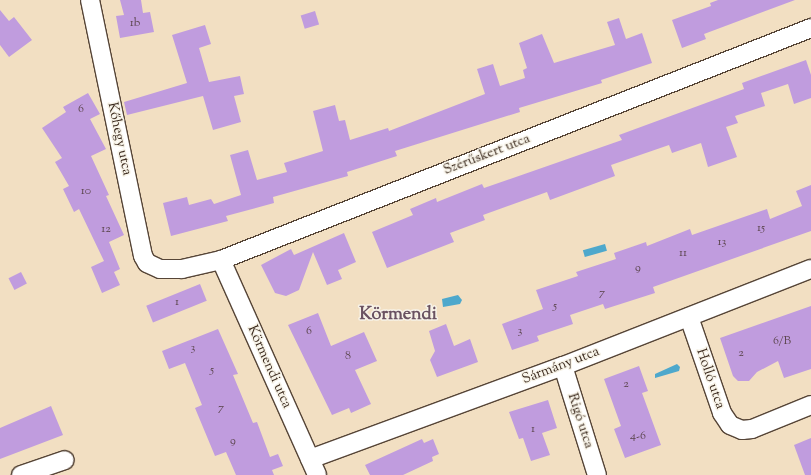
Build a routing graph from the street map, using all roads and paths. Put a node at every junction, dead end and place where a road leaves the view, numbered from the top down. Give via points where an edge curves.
1 (90, 0) edge
2 (811, 28) edge
3 (221, 260) junction
4 (811, 268) edge
5 (160, 269) joint
6 (689, 317) junction
7 (563, 366) junction
8 (811, 405) edge
9 (65, 460) dead end
10 (313, 467) edge
11 (21, 475) edge
12 (597, 475) edge

1 - 5 street, Kőhegy utca via 143,256 147,263
2 - 3 street, Szérűskert utca
3 - 5 street, Szérűskert utca via 182,268
3 - 10 street, Körmendi utca
4 - 6 street, Sármány utca
6 - 7 street, Sármány utca
6 - 8 street, Holló utca via 722,413 730,425 742,430 752,429
7 - 10 street, Sármány utca
7 - 12 street, Rigó utca
9 - 11 street

